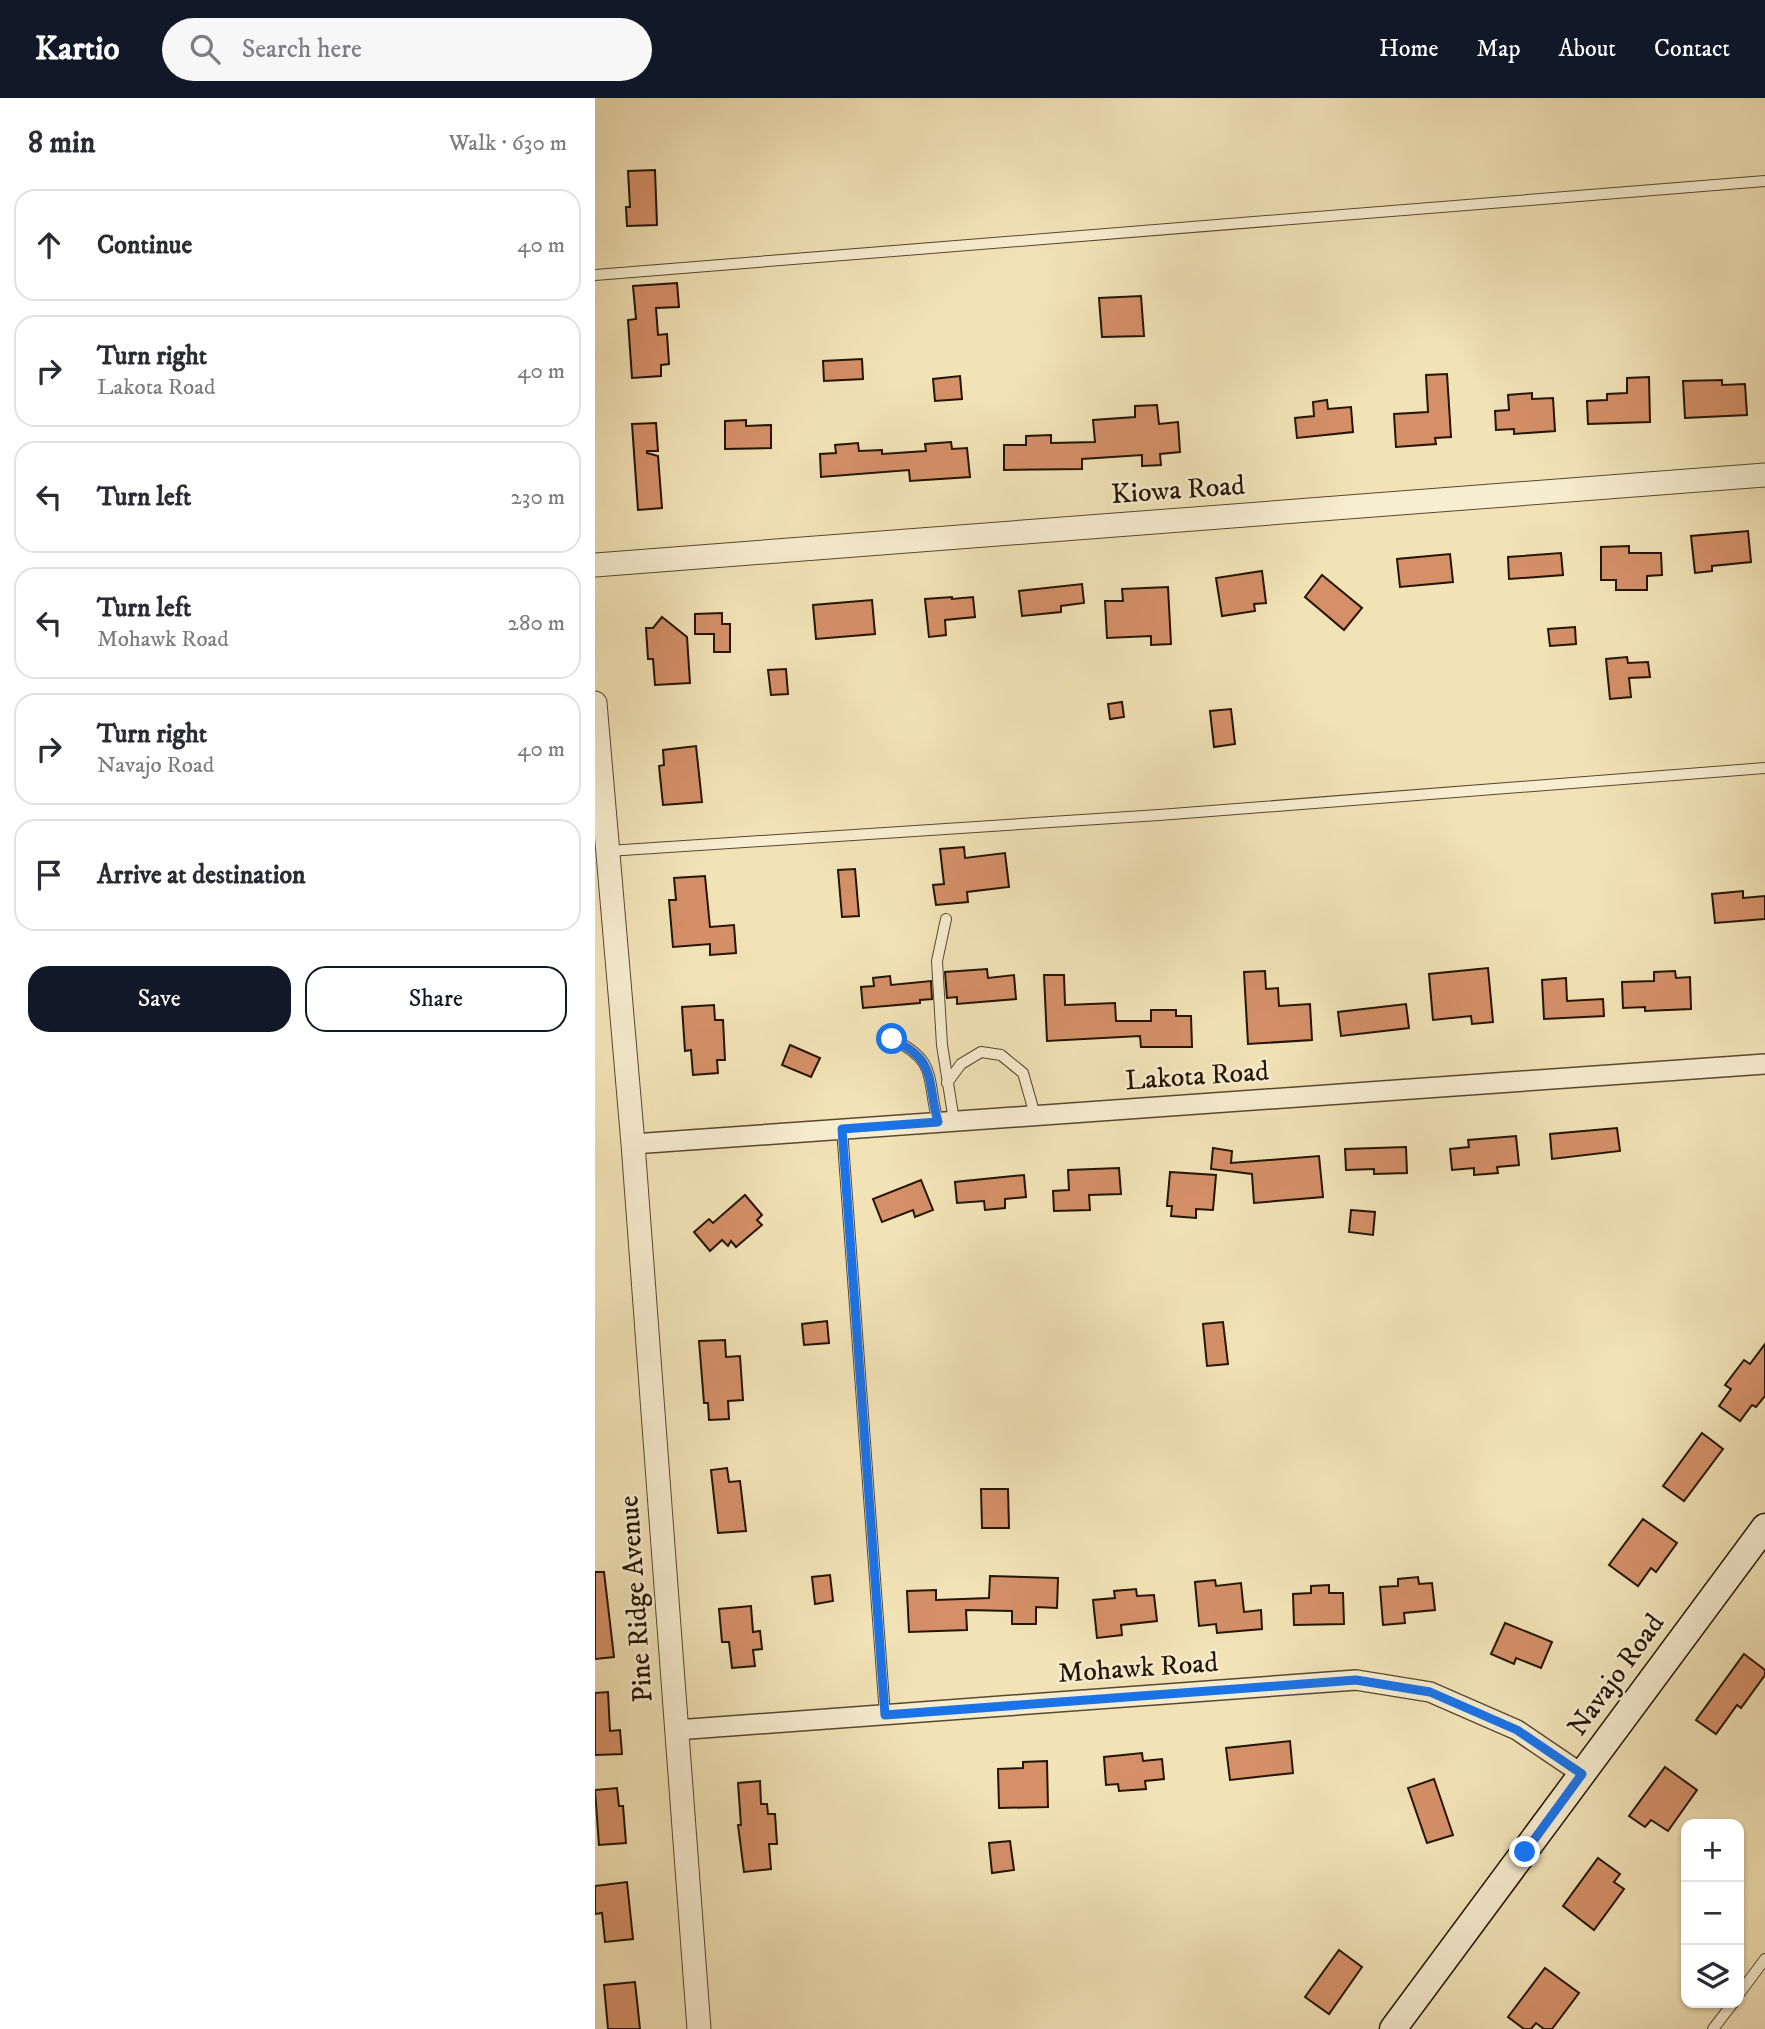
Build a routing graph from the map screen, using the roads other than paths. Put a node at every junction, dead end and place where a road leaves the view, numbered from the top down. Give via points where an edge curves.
1 (1765, 181) edge
2 (595, 275) edge
3 (1765, 475) edge
4 (595, 565) edge
5 (595, 703) edge
6 (1765, 768) edge
7 (608, 851) junction
8 (946, 919) dead end
9 (892, 1039) dead end
10 (1765, 1064) edge
11 (947, 1083) junction
12 (1035, 1115) junction
13 (946, 1121) junction
14 (842, 1129) junction
15 (633, 1144) junction
16 (1765, 1527) edge
17 (885, 1715) junction
18 (675, 1730) junction
19 (1582, 1774) junction
20 (1765, 1959) edge
21 (1744, 1987) edge
22 (1729, 2008) edge
23 (699, 2029) edge
24 (1393, 2029) edge
25 (1713, 2029) edge

1 - 2 lane
3 - 4 street, Kiowa Road
5 - 7 street, Pine Ridge Avenue
6 - 7 lane via 1159,816
7 - 15 street, Pine Ridge Avenue
8 - 11 lane via 937,961
9 - 13 lane via 922,1059
10 - 12 street, Lakota Road
11 - 12 lane via 961,1064 981,1052 1001,1055 1023,1073
11 - 13 lane
12 - 13 street, Lakota Road
13 - 14 street, Lakota Road
14 - 15 street, Lakota Road
14 - 17 lane
15 - 18 street, Pine Ridge Avenue
16 - 19 main road, Navajo Road
17 - 18 street, Mohawk Road
17 - 19 street, Mohawk Road via 1356,1680 1430,1692 1517,1730
18 - 23 street, Pine Ridge Avenue
19 - 24 main road, Navajo Road
20 - 21 lane
22 - 25 lane

